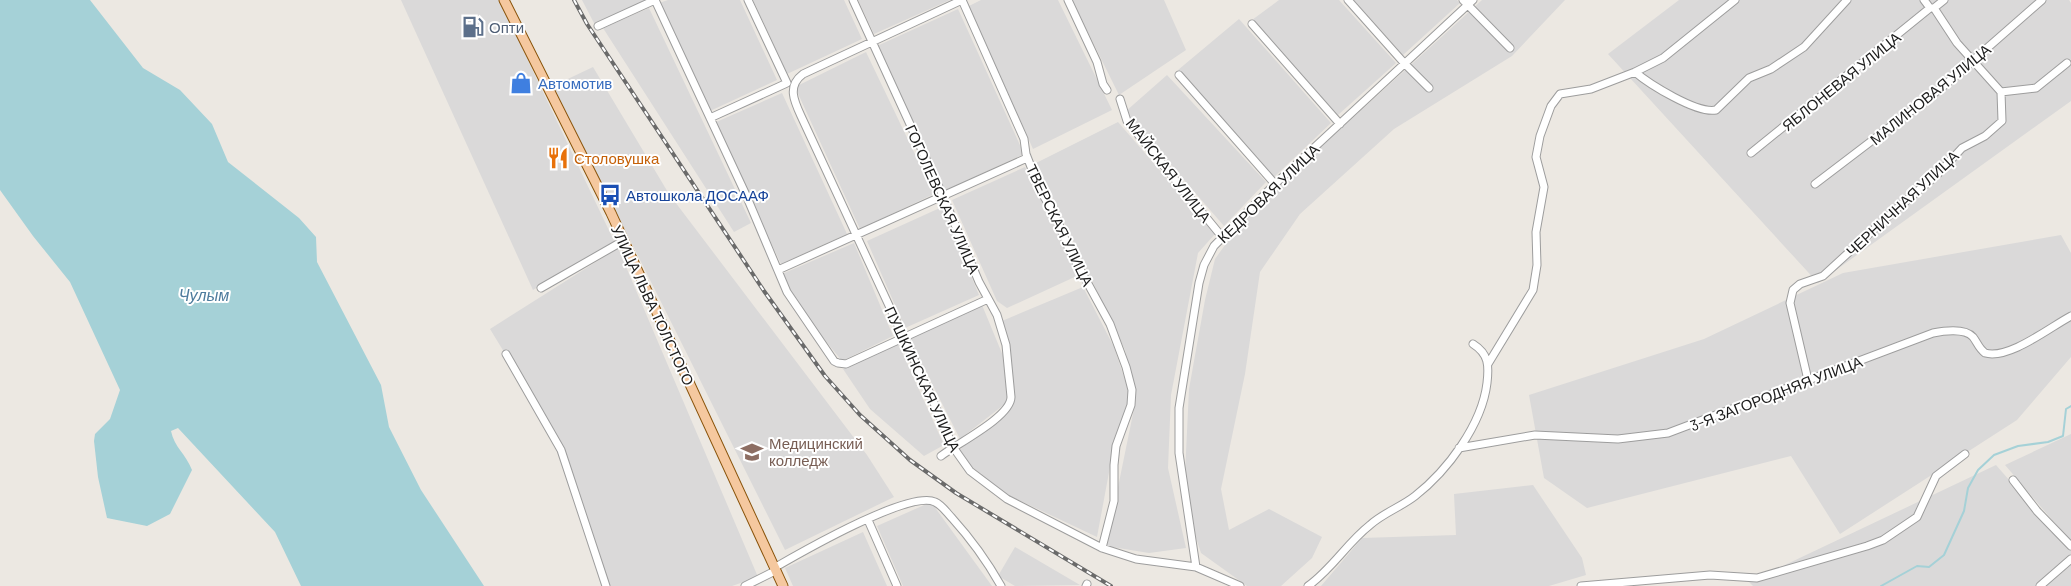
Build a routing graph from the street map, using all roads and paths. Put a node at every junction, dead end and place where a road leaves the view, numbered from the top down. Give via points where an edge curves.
1 (504, 0) edge
2 (655, 0) edge
3 (748, 0) edge
4 (853, 0) edge
5 (962, 0) edge
6 (1068, 0) edge
7 (1348, 0) edge
8 (1735, 0) edge
9 (1847, 0) edge
10 (1924, 0) edge
11 (1944, 0) edge
12 (2042, 0) edge
13 (1468, 2) edge
14 (1932, 8) junction
15 (1252, 24) dead end
16 (598, 26) dead end
17 (872, 42) junction
18 (1510, 48) dead end
19 (1973, 61) junction
20 (2068, 63) dead end
21 (1405, 64) junction
22 (1635, 72) junction
23 (1179, 75) dead end
24 (790, 84) junction
25 (1429, 88) dead end
26 (1106, 90) dead end
27 (2001, 92) junction
28 (1120, 99) dead end
29 (710, 118) junction
30 (1340, 124) junction
31 (1750, 153) dead end
32 (1028, 158) junction
33 (1275, 184) junction
34 (1815, 184) dead end
35 (943, 196) junction
36 (857, 236) junction
37 (1222, 238) junction
38 (624, 241) junction
39 (778, 270) junction
40 (541, 288) dead end
41 (988, 298) junction
42 (2071, 316) edge
43 (903, 336) junction
44 (1473, 344) dead end
45 (506, 354) dead end
46 (1488, 364) junction
47 (1808, 380) junction
48 (952, 447) junction
49 (1459, 448) junction
50 (1965, 454) dead end
51 (942, 456) dead end
52 (2013, 480) dead end
53 (868, 520) junction
54 (2071, 546) edge
55 (1102, 548) junction
56 (2071, 559) edge
57 (1196, 567) junction
58 (774, 569) junction
59 (606, 586) edge
60 (745, 586) edge
61 (782, 586) edge
62 (897, 586) edge
63 (1001, 586) edge
64 (1240, 586) edge
65 (1308, 586) edge
66 (1581, 586) edge
67 (2040, 586) edge

1 - 38 main road, УЛИЦА ЛЬВА ТОЛСТОГО
2 - 16 street
2 - 29 street
3 - 24 street, ПУШКИНСКАЯ УЛИЦА
4 - 17 street, ГОГОЛЕВСКАЯ УЛИЦА
5 - 17 street
5 - 32 street, ТВЕРСКАЯ УЛИЦА via 1024,139
6 - 26 street via 1097,62
7 - 21 street
8 - 22 street via 1663,58
9 - 22 street via 1804,47 1772,69 1749,78 1716,110 1704,110 1688,103 1652,86
10 - 14 street
11 - 14 street, ЯБЛОНЕВАЯ УЛИЦА
12 - 19 street, МАЛИНОВАЯ УЛИЦА
13 - 18 street
13 - 21 street, КЕДРОВАЯ УЛИЦА
14 - 19 street
14 - 31 street, ЯБЛОНЕВАЯ УЛИЦА
15 - 30 street
17 - 24 street via 803,74
17 - 35 street, ГОГОЛЕВСКАЯ УЛИЦА
19 - 27 street
19 - 34 street, МАЛИНОВАЯ УЛИЦА
20 - 27 street via 2036,88
21 - 25 street
21 - 30 street, КЕДРОВАЯ УЛИЦА
22 - 46 street via 1592,89 1560,94 1551,106 1536,157 1544,188 1536,232 1537,264 1532,290
23 - 33 street
24 - 29 street
24 - 36 street, ПУШКИНСКАЯ УЛИЦА via 794,100
27 - 47 street, ЧЕРНИЧНАЯ УЛИЦА via 2002,121 1985,136 1962,148 1938,174 1823,276 1793,290 1790,303
28 - 37 street, МАЙСКАЯ УЛИЦА via 1129,124
29 - 39 street
30 - 33 street, КЕДРОВАЯ УЛИЦА
32 - 35 street
32 - 55 street, ТВЕРСКАЯ УЛИЦА via 1069,249 1110,324 1133,396 1116,446 1114,502
33 - 37 street, КЕДРОВАЯ УЛИЦА
35 - 36 street
35 - 41 street, ГОГОЛЕВСКАЯ УЛИЦА
36 - 39 street
36 - 43 street, ПУШКИНСКАЯ УЛИЦА
37 - 57 street, КЕДРОВАЯ УЛИЦА via 1208,256 1199,283 1179,408 1179,453
38 - 40 street
38 - 58 main road, УЛИЦА ЛЬВА ТОЛСТОГО
39 - 43 street via 790,297 834,361 846,364
41 - 43 street
41 - 48 street, ГОГОЛЕВСКАЯ УЛИЦА via 1004,337 1010,404 983,428
42 - 47 street, 3-Я ЗАГОРОДНЯЯ УЛИЦА via 1998,354 1985,353 1966,332 1941,332
43 - 48 street, ПУШКИНСКАЯ УЛИЦА
44 - 46 street via 1484,353
45 - 59 street via 560,450
46 - 49 street via 1481,413
47 - 49 street, 3-Я ЗАГОРОДНЯЯ УЛИЦА via 1668,433 1618,439 1535,435
48 - 51 street
48 - 55 street, ПУШКИНСКАЯ УЛИЦА via 970,471 992,490
49 - 65 street via 1428,484 1371,523 1324,574
50 - 66 street via 1936,476 1917,517 1883,540 1867,546 1757,578 1710,575
52 - 54 street
53 - 58 street via 824,539
53 - 62 street
53 - 63 street via 917,502 939,504 977,547
55 - 57 street, ПУШКИНСКАЯ УЛИЦА via 1136,559
56 - 67 street
57 - 64 street, ПУШКИНСКАЯ УЛИЦА
58 - 60 street
58 - 61 main road, УЛИЦА ЛЬВА ТОЛСТОГО

